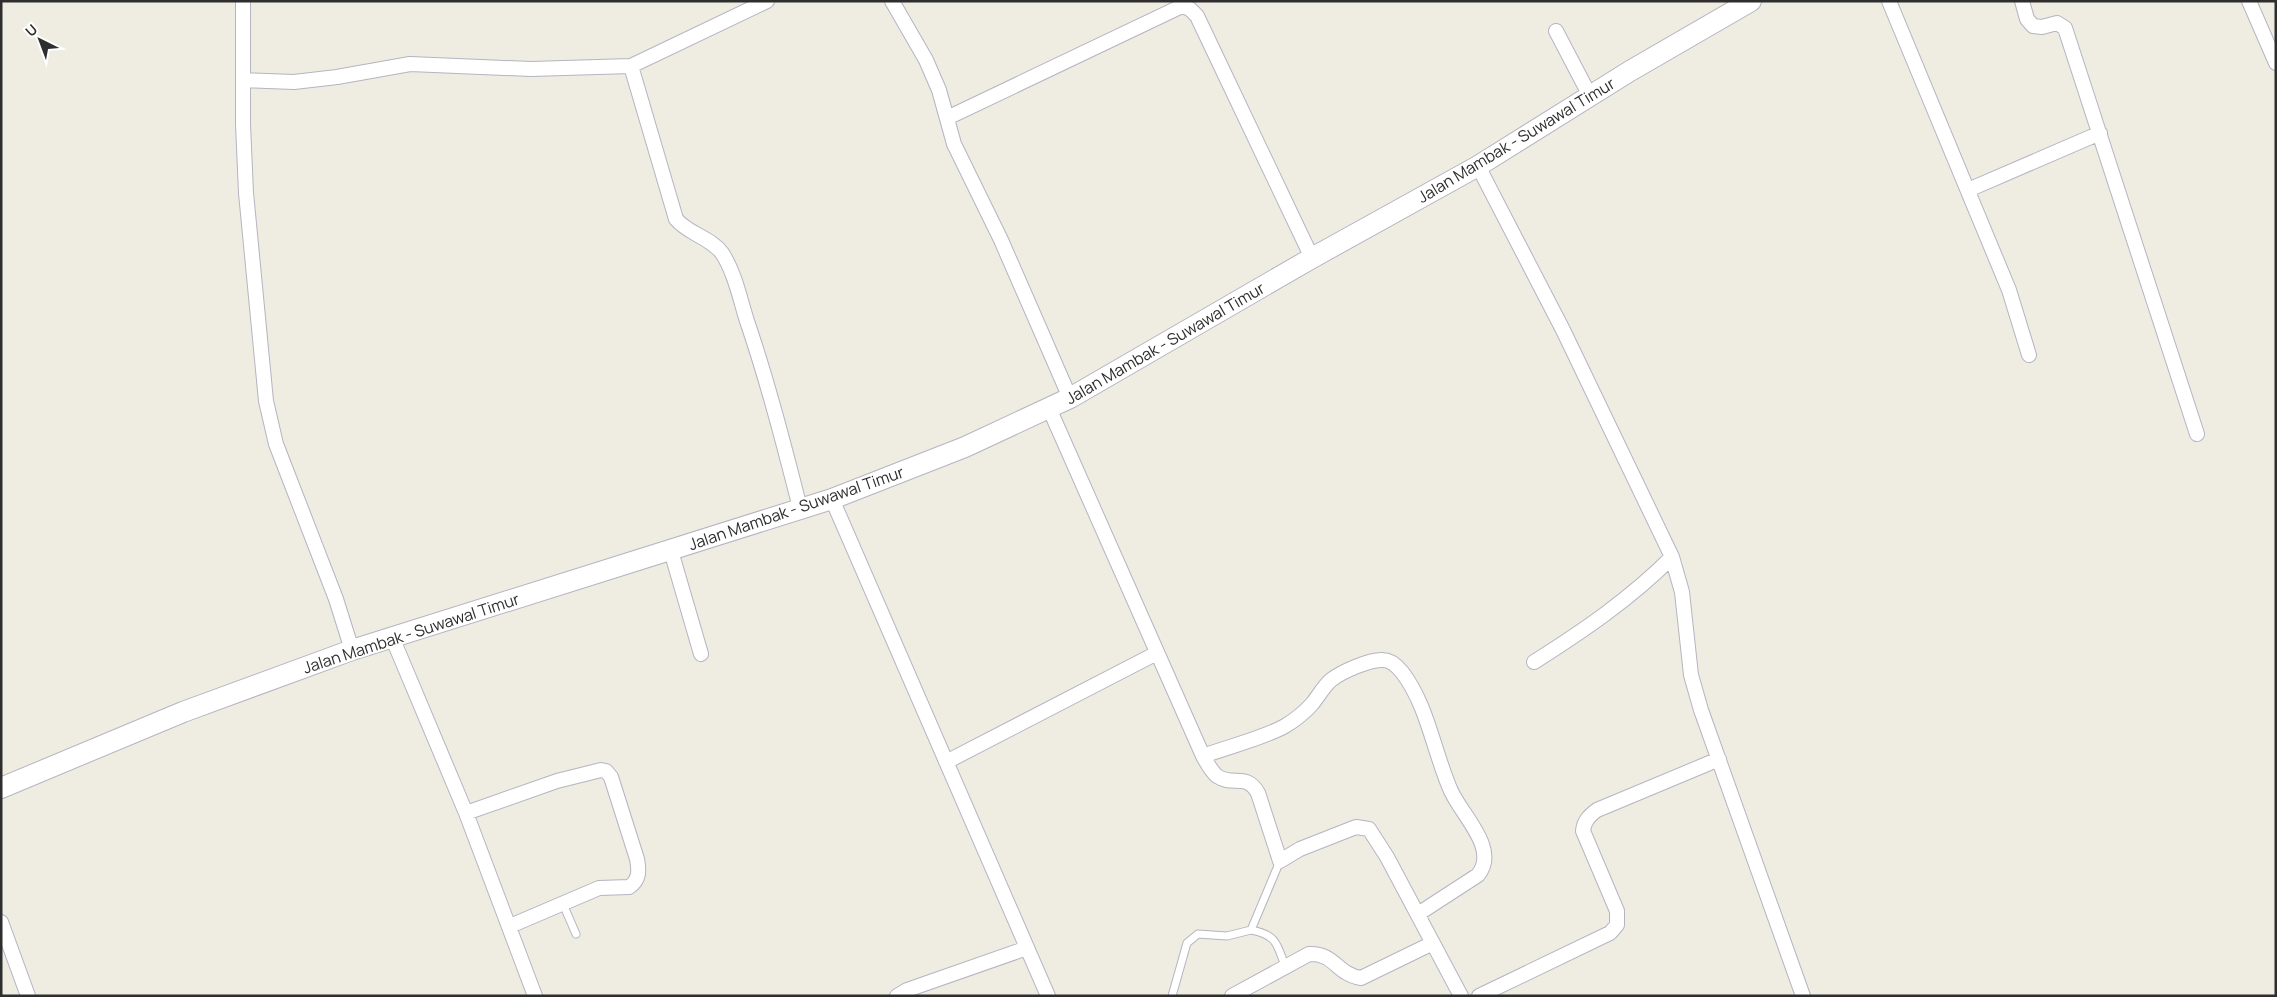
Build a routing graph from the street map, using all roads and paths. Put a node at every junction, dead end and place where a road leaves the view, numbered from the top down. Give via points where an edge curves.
1 (244, 1) edge
2 (767, 1) edge
3 (892, 1) edge
4 (1192, 1) edge
5 (1751, 1) edge
6 (1889, 1) edge
7 (2022, 1) edge
8 (2249, 1) edge
9 (1197, 16) junction
10 (1556, 31) dead end
11 (2276, 63) edge
12 (631, 66) junction
13 (243, 80) junction
14 (1590, 96) junction
15 (947, 118) junction
16 (2100, 133) junction
17 (1478, 166) junction
18 (1968, 190) junction
19 (1312, 258) junction
20 (2028, 355) dead end
21 (1070, 398) junction
22 (1048, 408) junction
23 (2197, 434) dead end
24 (832, 499) junction
25 (800, 508) junction
26 (671, 551) junction
27 (1672, 557) junction
28 (392, 637) junction
29 (352, 650) junction
30 (1157, 653) junction
31 (701, 654) dead end
32 (1534, 662) dead end
33 (1203, 756) junction
34 (1718, 759) junction
35 (946, 762) junction
36 (1, 788) edge
37 (466, 813) junction
38 (1280, 861) junction
39 (563, 904) junction
40 (1418, 914) junction
41 (1, 922) edge
42 (510, 926) junction
43 (1251, 930) junction
44 (576, 934) dead end
45 (1433, 943) junction
46 (1027, 948) junction
47 (1285, 966) junction
48 (28, 996) edge
49 (535, 996) edge
50 (897, 996) edge
51 (1048, 996) edge
52 (1172, 996) edge
53 (1232, 996) edge
54 (1461, 996) edge
55 (1479, 996) edge
56 (1803, 996) edge

1 - 13 street
2 - 12 street
3 - 15 street via 926,60
4 - 9 street
5 - 14 street, Jalan Mambak - Suwawal Timur
6 - 18 street
7 - 16 street via 2032,26 2057,23 2064,28
8 - 11 street
9 - 15 street via 1190,8 1182,6
9 - 19 street
10 - 14 street
12 - 13 street via 532,69 410,64 337,78 294,82
12 - 25 street via 676,219 720,250 732,272 767,380
13 - 29 street via 246,193 266,401 276,444 336,599
14 - 17 street, Jalan Mambak - Suwawal Timur
15 - 21 street via 954,144 1001,240
16 - 18 street
16 - 23 street
17 - 19 street, Jalan Mambak - Suwawal Timur
17 - 27 street via 1567,337
18 - 20 street via 2009,290
19 - 21 street, Jalan Mambak - Suwawal Timur
21 - 22 street, Jalan Mambak - Suwawal Timur
22 - 24 street, Jalan Mambak - Suwawal Timur via 966,447
22 - 30 street
24 - 25 street, Jalan Mambak - Suwawal Timur
24 - 35 street
25 - 26 street, Jalan Mambak - Suwawal Timur
26 - 28 street, Jalan Mambak - Suwawal Timur
26 - 31 street
27 - 32 street via 1633,595
27 - 34 street via 1682,592 1691,675
28 - 29 street, Jalan Mambak - Suwawal Timur
28 - 37 street
29 - 36 street, Jalan Mambak - Suwawal Timur via 184,712
30 - 33 street
30 - 35 street
33 - 38 street via 1217,775 1254,785
33 - 40 street via 1284,726 1300,716 1329,682 1346,670 1383,660 1395,665 1416,694 1446,779 1458,806 1484,845 1486,855 1478,875
34 - 55 street via 1591,814 1583,831 1617,911 1617,926 1610,933
34 - 56 street
35 - 46 street
37 - 39 street via 557,781 600,770 608,773 637,859 637,880 629,887 599,888
37 - 42 street
38 - 40 street via 1356,827 1364,827 1374,834
38 - 43 lane
39 - 42 street
39 - 44 lane
40 - 45 street
41 - 48 street
42 - 49 street
43 - 47 lane via 1275,940
43 - 52 lane via 1227,936 1198,934 1193,937 1187,943
45 - 47 street via 1361,978 1343,972 1320,954 1309,954
45 - 54 street
46 - 50 street
46 - 51 street
47 - 53 street

